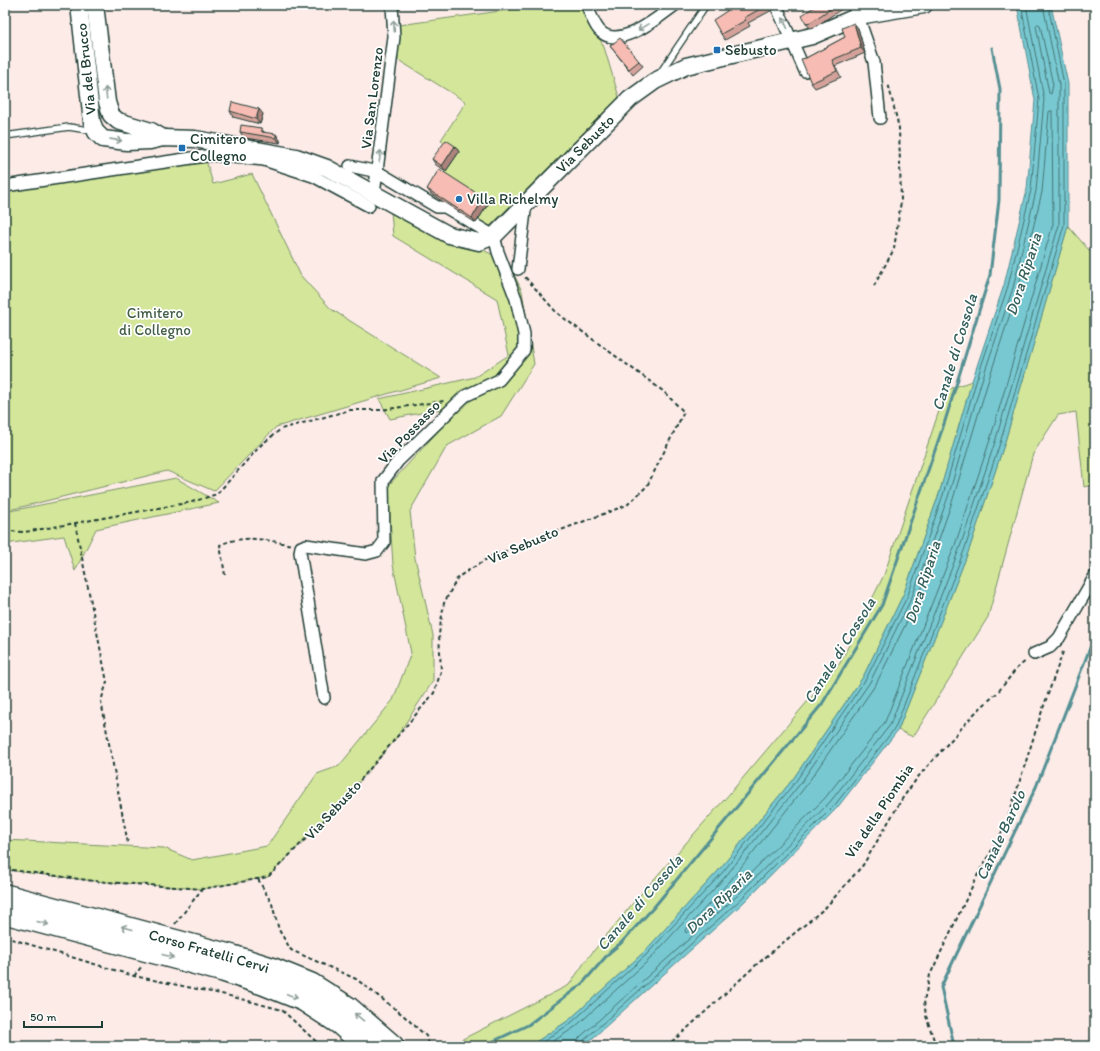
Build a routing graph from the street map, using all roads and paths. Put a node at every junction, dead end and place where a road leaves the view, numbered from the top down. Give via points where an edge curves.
1 (79, 5) edge
2 (95, 5) edge
3 (392, 5) edge
4 (587, 5) edge
5 (675, 5) edge
6 (706, 5) edge
7 (776, 5) edge
8 (924, 5) edge
9 (856, 11) edge
10 (793, 40) junction
11 (874, 62) junction
12 (804, 71) edge
13 (655, 81) junction
14 (880, 118) dead end
15 (96, 132) junction
16 (5, 136) edge
17 (163, 138) junction
18 (350, 166) dead end
19 (378, 172) junction
20 (5, 186) edge
21 (372, 200) junction
22 (526, 203) junction
23 (494, 236) junction
24 (518, 269) joint
25 (874, 286) dead end
26 (464, 396) junction
27 (75, 523) junction
28 (5, 531) edge
29 (301, 547) junction
30 (225, 575) dead end
31 (1095, 576) edge
32 (1065, 646) dead end
33 (1034, 654) joint
34 (324, 698) dead end
35 (128, 844) dead end
36 (5, 869) edge
37 (258, 879) junction
38 (202, 889) junction
39 (5, 895) edge
40 (5, 913) edge
41 (175, 924) dead end
42 (5, 937) edge
43 (143, 965) dead end
44 (134, 976) junction
45 (391, 1044) edge
46 (321, 1046) edge
47 (365, 1046) edge
48 (430, 1046) edge
49 (666, 1046) edge
50 (936, 1046) edge

1 - 15 street, Via del Brucco via 92,122
17 -> 2 street, Via del Brucco via 151,131 118,121 111,115
19 -> 3 street, Via San Lorenzo via 394,36
5 -> 4 street via 639,30 625,36 609,36 600,31
6 - 13 lane, Via Sebusto
10 -> 7 street
8 - 9 street, Via Sebusto
9 - 10 street, Via Sebusto via 818,34
9 - 11 street
10 - 12 street
10 - 13 street, Via Sebusto via 686,66
11 - 14 street
11 - 25 path via 886,77 899,128 901,201 894,249
13 - 22 street, Via Sebusto via 630,99
15 - 16 lane via 69,127
15 -> 17 street, Via del Brucco via 103,139 127,142
17 - 21 street via 195,139 296,157 327,168
18 - 19 street
19 - 21 street, Via San Lorenzo
19 - 23 street via 437,207 445,207
20 - 21 street via 212,155 264,160 313,176
21 - 23 street via 449,235 479,242
22 - 23 street, Via Sebusto
22 - 24 street
23 - 26 street, Via Possasso via 516,299 524,334 524,350 499,380
24 - 37 path, Via Sebusto via 557,313 663,391 684,412 647,486 627,505 490,557 458,577 444,603 439,634 441,671 434,693 341,804 268,877
26 - 27 path via 431,405 350,410 281,429 261,445 217,494 192,502
26 - 29 street, Via Possasso via 403,456 383,481 384,542 377,551 366,554 306,545
27 - 28 path via 25,532
27 - 35 path via 107,682 101,701
29 - 30 path via 265,540 232,540 220,545
29 - 34 street
31 - 33 street via 1059,638 1050,647
32 - 50 path via 1007,821 1000,838 979,872 930,975 924,1001
33 - 49 path, Via della Piombia via 1017,668 998,692 974,714 918,777 862,864 825,908
36 - 38 path, Via Sebusto via 94,881
37 - 38 path, Via Sebusto
37 - 48 path via 272,904 279,930 291,950 356,979 403,1015 426,1036
38 - 41 path
45 -> 39 highway, Corso Fratelli Cervi via 349,1008 311,984 271,968
40 -> 47 highway, Corso Fratelli Cervi via 263,984 302,1000 340,1024
42 - 44 path
43 - 44 path
44 - 46 path via 226,995 282,1010

